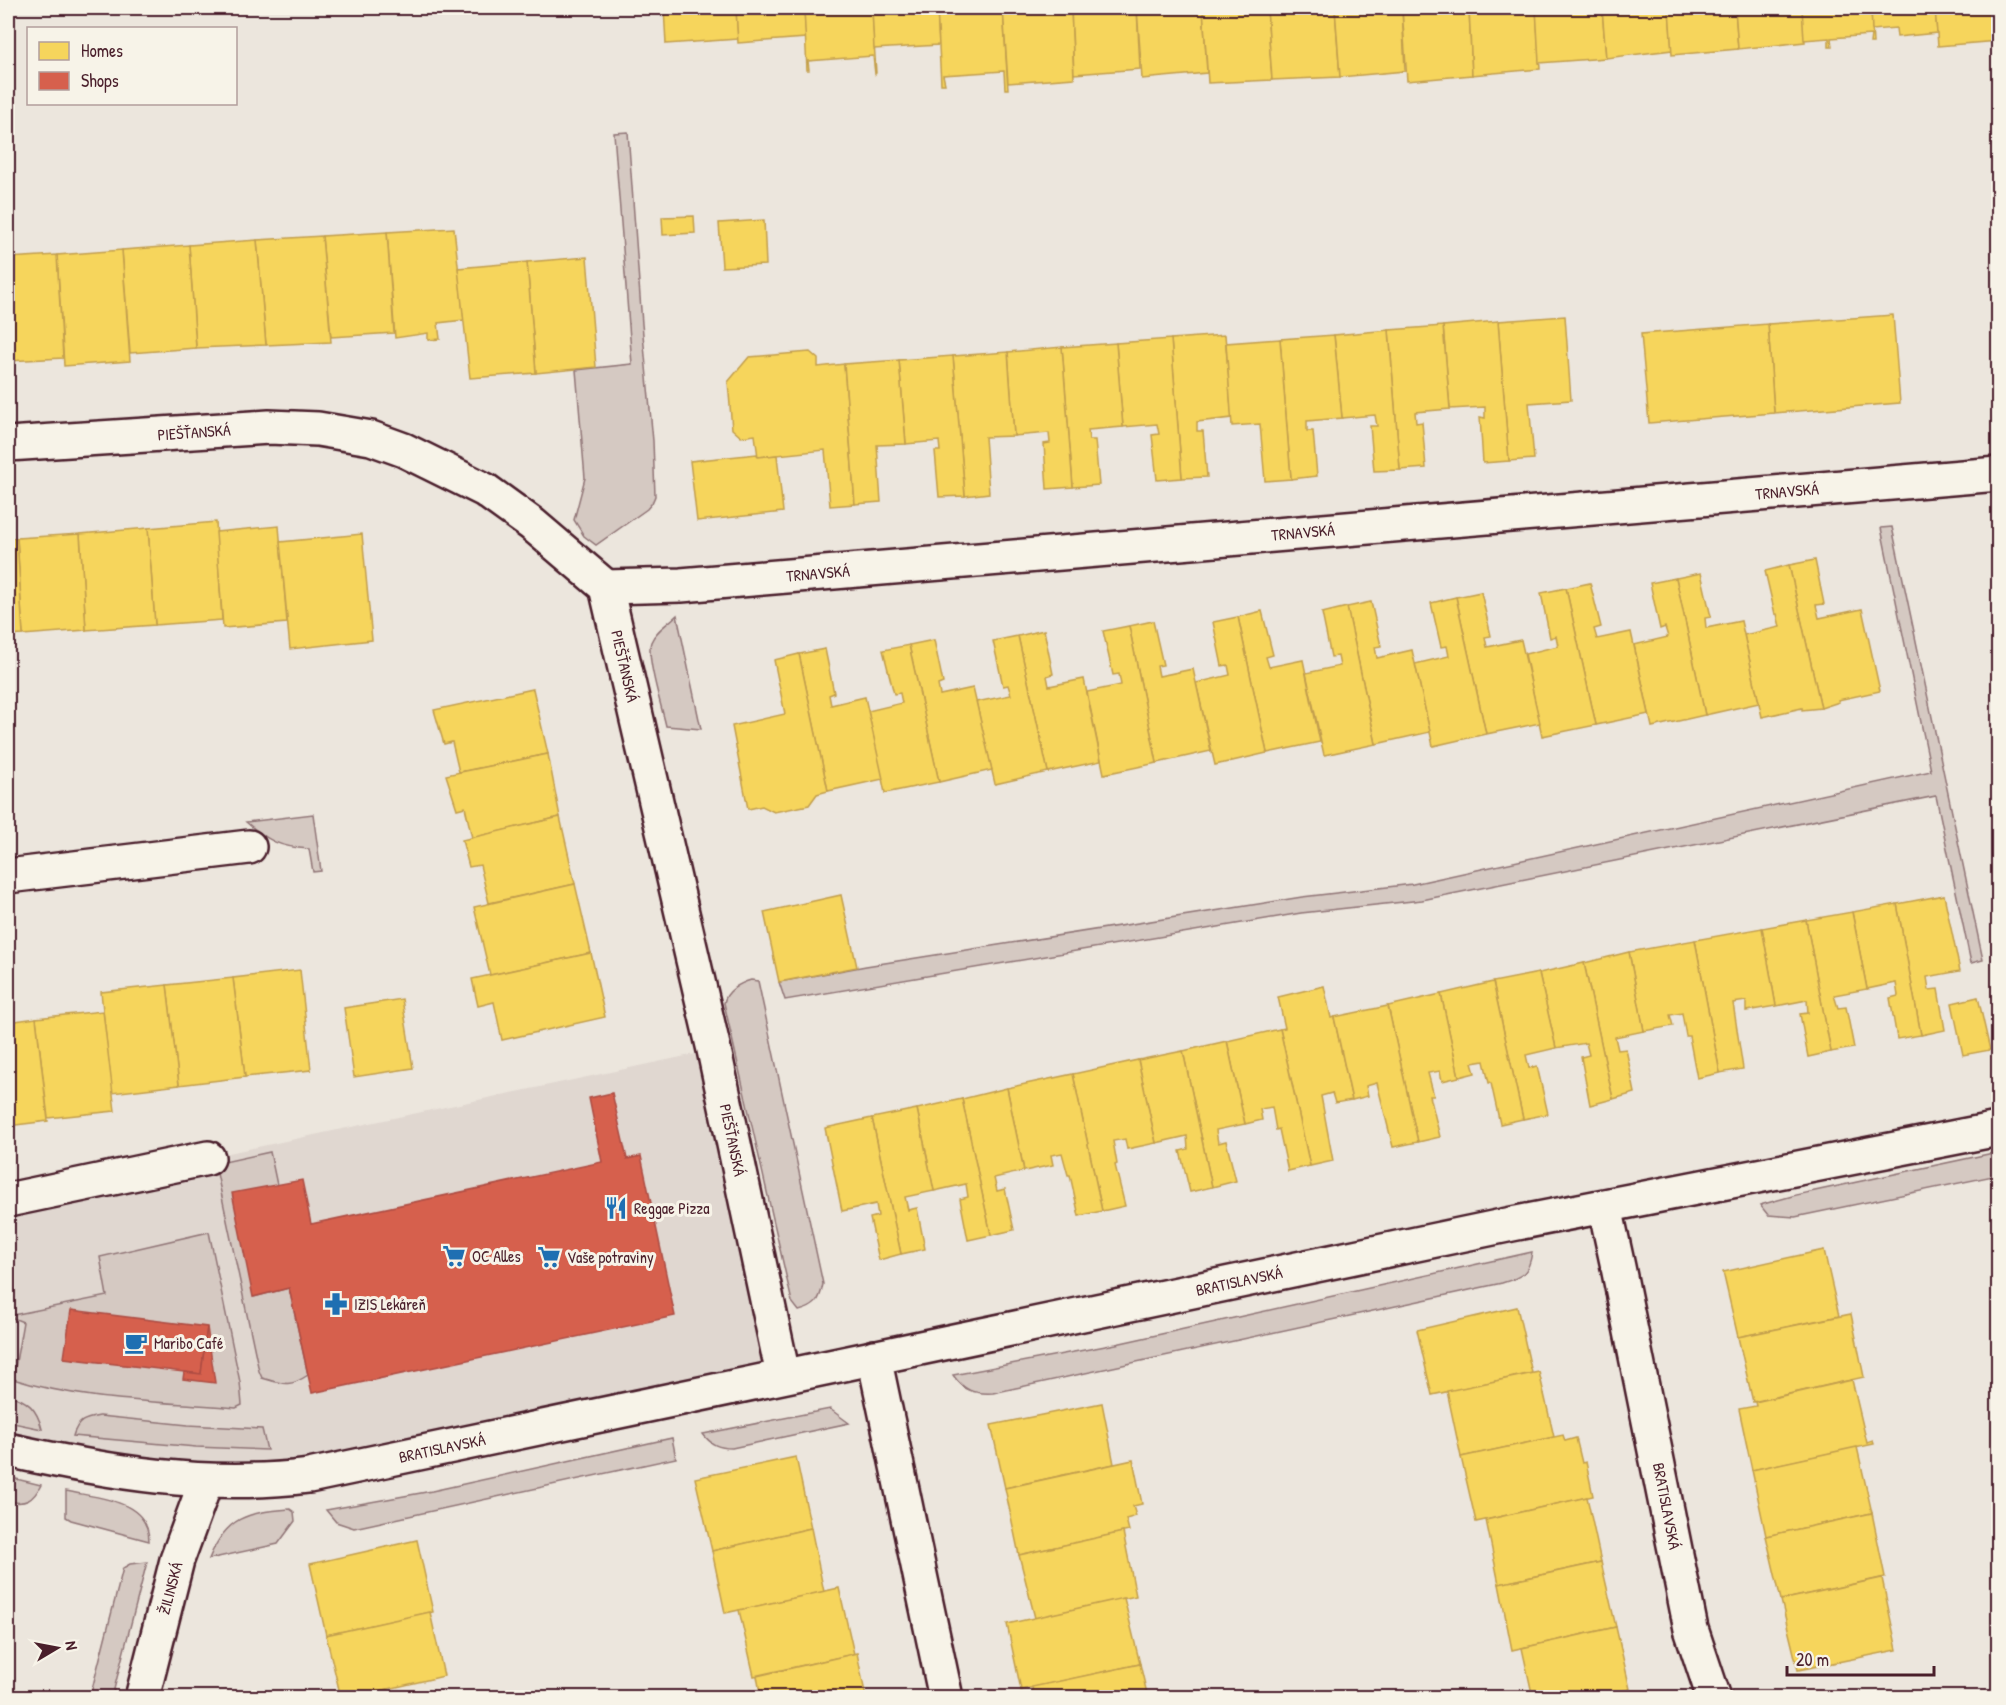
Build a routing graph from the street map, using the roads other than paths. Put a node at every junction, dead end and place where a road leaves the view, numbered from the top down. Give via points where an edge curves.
1 (8, 444) edge
2 (1998, 474) edge
3 (606, 587) junction
4 (249, 847) dead end
5 (8, 876) edge
6 (1998, 1129) edge
7 (208, 1158) dead end
8 (8, 1200) edge
9 (1605, 1207) junction
10 (874, 1357) junction
11 (783, 1375) junction
12 (8, 1450) edge
13 (206, 1481) junction
14 (142, 1698) edge
15 (946, 1698) edge
16 (1714, 1698) edge

1 - 3 street, PIEŠŤANSKÁ via 269,427 318,429 370,438 404,450 485,490
2 - 3 street, TRNAVSKÁ via 681,585
3 - 11 street, PIEŠŤANSKÁ via 714,1050
4 - 5 street
6 - 9 street, BRATISLAVSKÁ
7 - 8 street
9 - 10 street, BRATISLAVSKÁ
9 - 16 street, BRATISLAVSKÁ via 1691,1629
10 - 11 street, BRATISLAVSKÁ
10 - 15 street
11 - 13 street, BRATISLAVSKÁ via 309,1476
12 - 13 street, BRATISLAVSKÁ via 91,1468
13 - 14 street, ŽILINSKÁ via 177,1560

